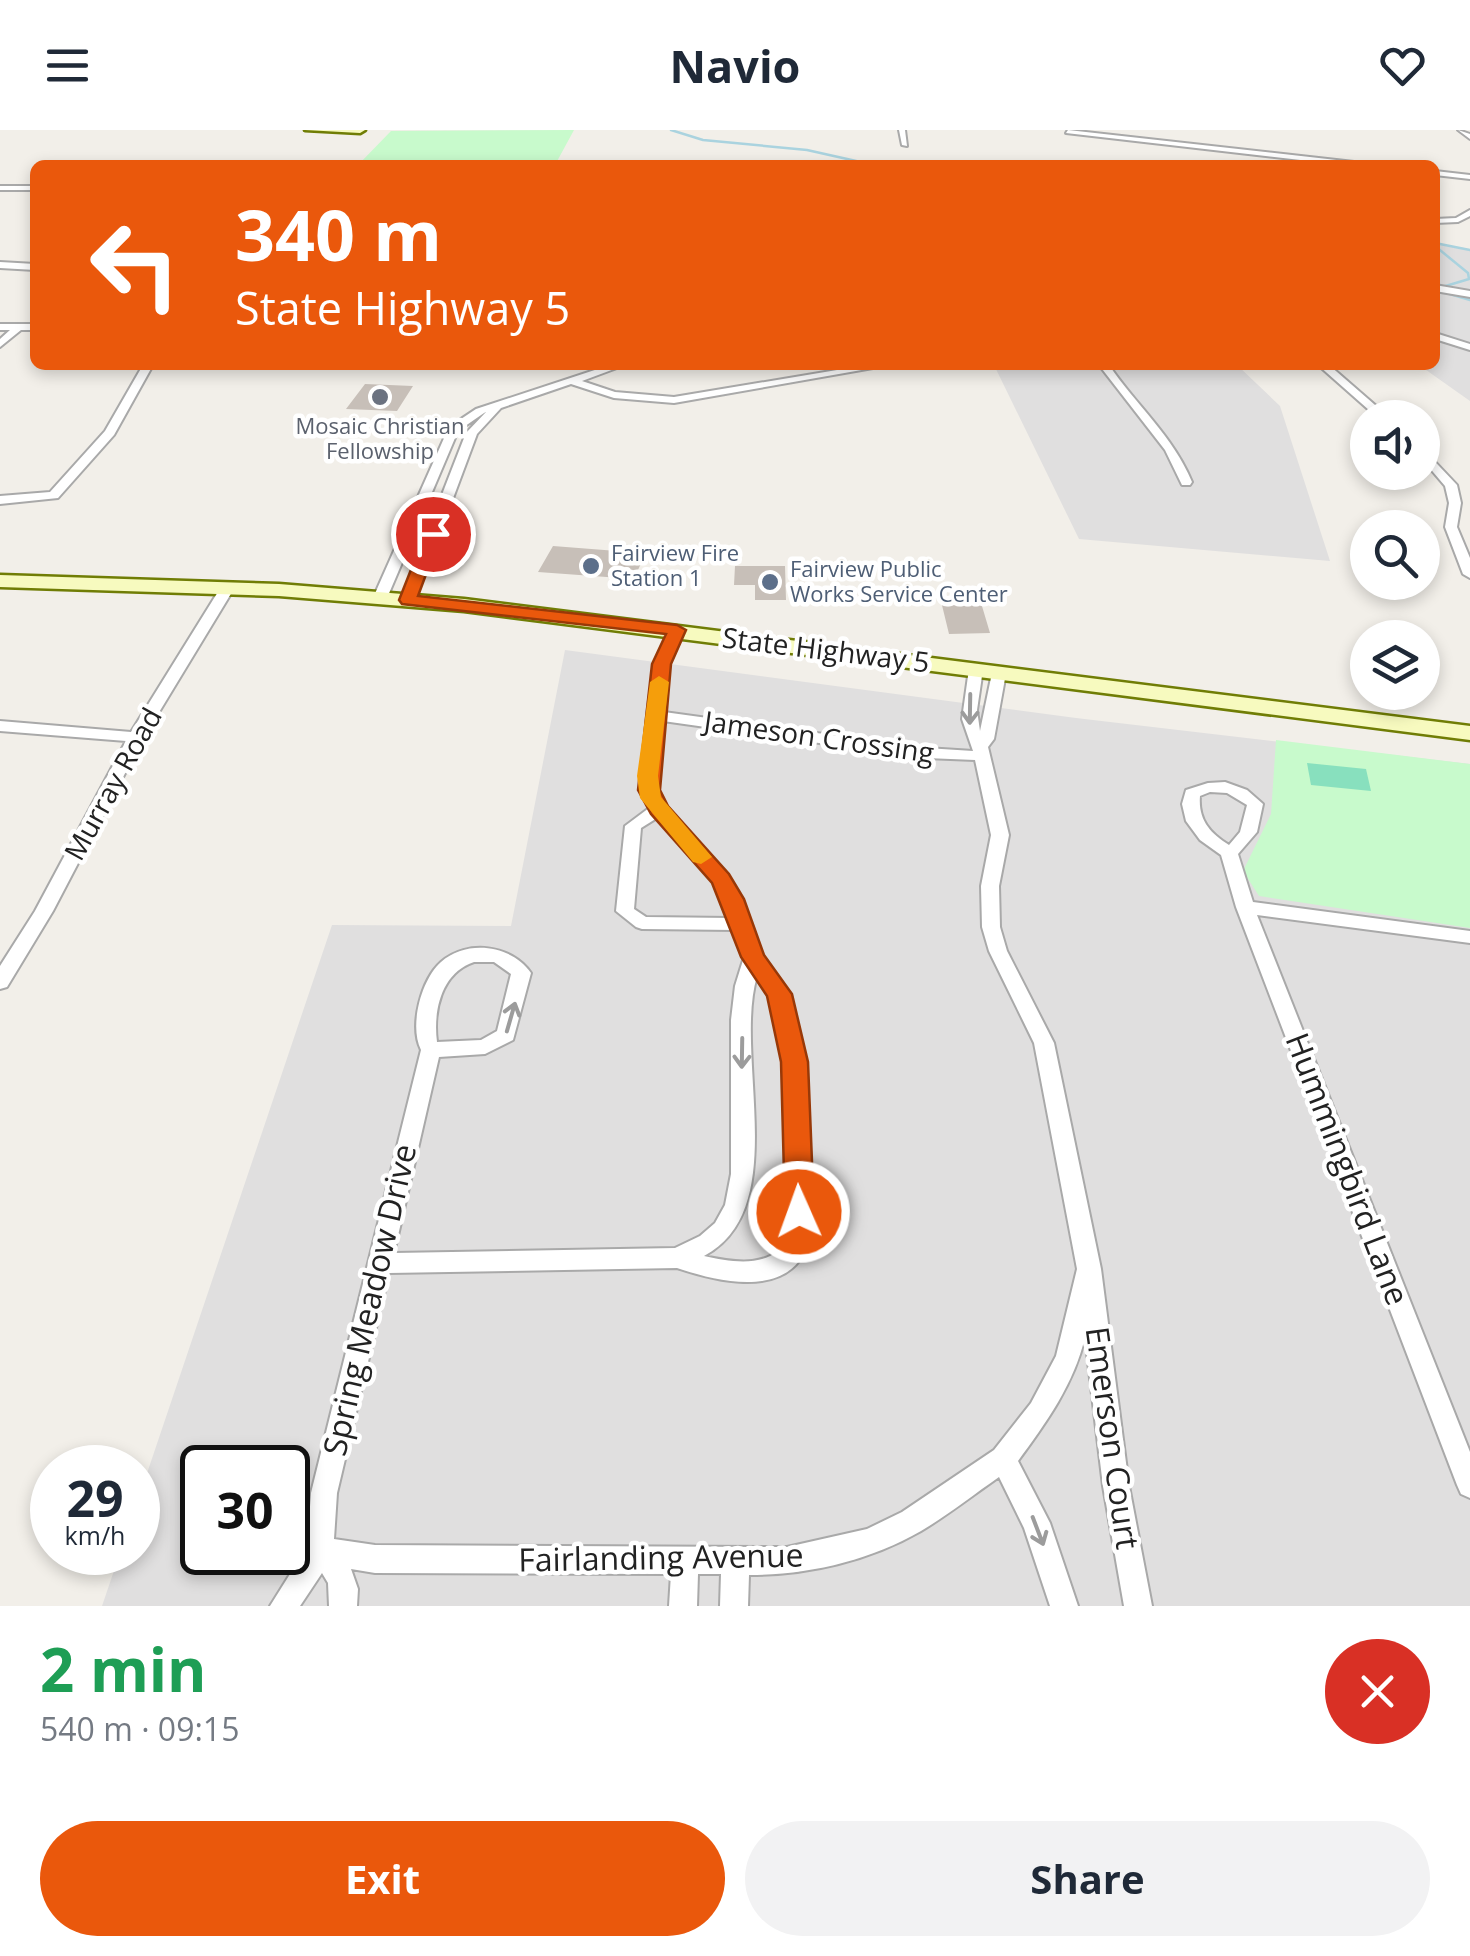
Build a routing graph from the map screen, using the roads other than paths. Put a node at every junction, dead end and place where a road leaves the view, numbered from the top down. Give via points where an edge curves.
1 (310, 130) edge
2 (360, 130) edge
3 (902, 130) edge
4 (1461, 130) edge
5 (1068, 132) edge
6 (1470, 137) edge
7 (905, 146) dead end
8 (1318, 160) edge
9 (1440, 174) edge
10 (1470, 177) edge
11 (0, 188) edge
12 (30, 188) edge
13 (1470, 212) edge
14 (1440, 221) edge
15 (0, 266) edge
16 (30, 268) edge
17 (1440, 289) edge
18 (1470, 294) edge
19 (20, 327) junction
20 (30, 327) edge
21 (0, 328) edge
22 (1440, 338) edge
23 (0, 344) edge
24 (1470, 347) edge
25 (145, 370) edge
26 (606, 370) edge
27 (858, 370) edge
28 (1108, 370) edge
29 (1329, 370) edge
30 (574, 382) junction
31 (1364, 400) edge
32 (498, 404) junction
33 (1440, 472) edge
34 (1186, 482) dead end
35 (0, 500) edge
36 (1470, 574) edge
37 (0, 581) edge
38 (228, 588) junction
39 (380, 598) junction
40 (408, 600) junction
41 (677, 630) junction
42 (976, 670) junction
43 (999, 672) junction
44 (656, 715) junction
45 (0, 726) edge
46 (1470, 733) edge
47 (136, 737) junction
48 (981, 751) junction
49 (658, 809) junction
50 (1229, 852) dead end
51 (1245, 907) junction
52 (742, 924) junction
53 (1470, 937) edge
54 (753, 957) junction
55 (0, 982) edge
56 (431, 1050) junction
57 (678, 1258) junction
58 (380, 1263) junction
59 (1089, 1269) junction
60 (1003, 1459) junction
61 (1470, 1485) edge
62 (320, 1550) junction
63 (685, 1563) junction
64 (735, 1563) junction
65 (284, 1606) edge
66 (343, 1606) edge
67 (683, 1606) edge
68 (734, 1606) edge
69 (1064, 1606) edge
70 (1138, 1606) edge

1 - 2 main road
3 - 7 street
4 - 6 street
5 - 8 street
9 - 10 street
11 - 12 street
13 - 14 street
15 - 16 street
17 - 18 street
19 - 20 street
19 - 21 street
19 - 23 street
22 - 24 street
25 - 35 street via 110,432 54,496
26 - 30 street
27 - 30 street via 674,400 614,395
28 - 34 street via 1158,429
29 - 31 street
30 - 32 street
32 - 39 street via 453,430
32 - 40 street via 472,434
33 - 36 street via 1451,485 1451,527
37 - 38 main road, State Highway 5
38 - 39 main road, State Highway 5
38 - 47 street, Murray Road
39 - 40 main road, State Highway 5
40 - 41 main road, State Highway 5
41 - 42 main road, State Highway 5
41 - 44 street via 662,664
42 - 43 main road, State Highway 5
42 -> 48 street, Fairlanding Avenue via 968,717
43 - 46 main road, State Highway 5
43 - 48 street, Fairlanding Avenue
44 - 48 street, Jameson Crossing via 926,754
44 - 49 street via 648,776
45 - 47 street
47 - 55 street, Murray Road
48 - 59 street, Fairlanding Avenue via 1000,835 991,927 1044,1043
49 - 52 street via 721,879
49 - 52 street via 633,826 626,910 654,924
50 - 51 street, Hummingbird Lane
51 - 53 street
51 - 61 street, Hummingbird Lane
52 - 54 street
54 -> 57 street via 743,998 737,1206 712,1241
54 - 57 street via 779,994 794,1062 796,1254 764,1271 706,1268
56 -> 56 street, Spring Meadow Drive via 485,1047 506,1035 522,973 516,964 471,956 446,967 437,978 424,1035
56 - 58 street, Spring Meadow Drive
57 - 58 street
58 - 62 street, Spring Meadow Drive via 324,1492
59 - 60 street, Fairlanding Avenue via 1068,1358 1040,1411
59 - 70 street, Emerson Court
60 - 64 street, Fairlanding Avenue via 870,1542 787,1561
60 -> 69 street via 1036,1523
62 - 63 street, Fairlanding Avenue via 375,1559
62 - 65 street, Spring Meadow Drive
62 - 66 street via 340,1572
63 - 64 street, Fairlanding Avenue
63 - 67 street
64 - 68 street

